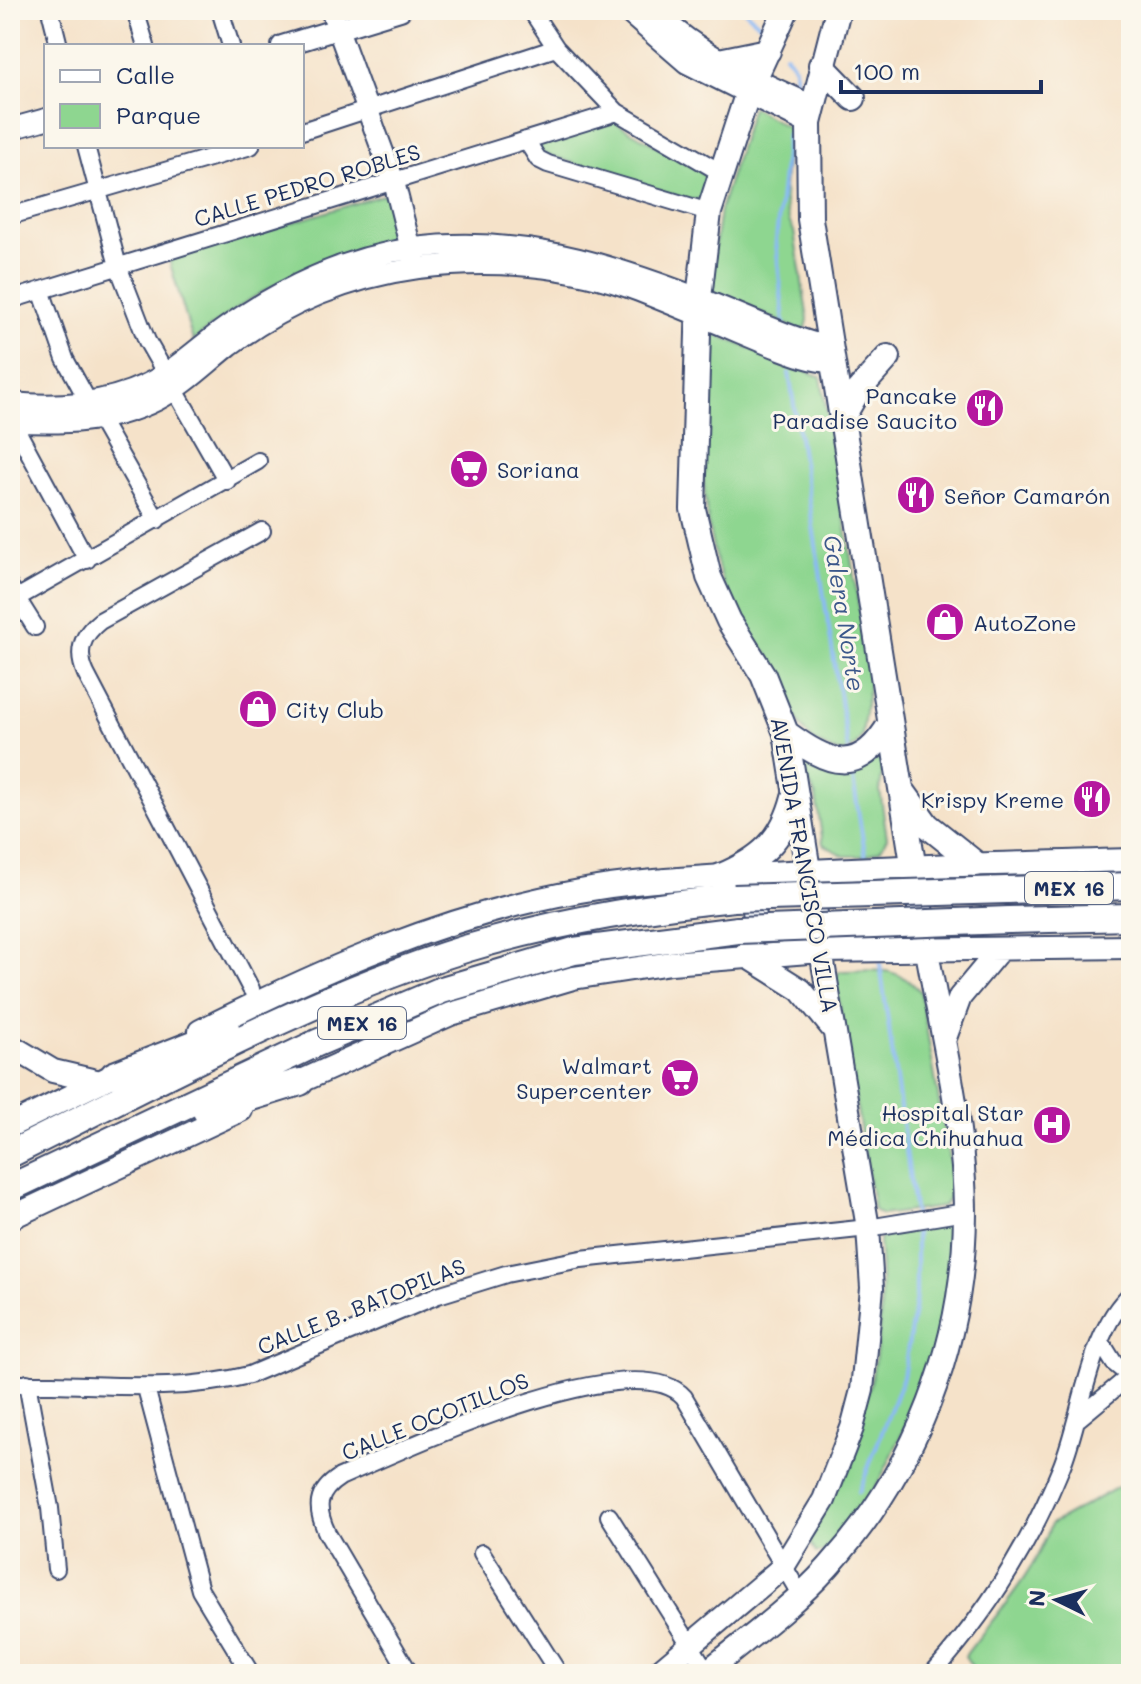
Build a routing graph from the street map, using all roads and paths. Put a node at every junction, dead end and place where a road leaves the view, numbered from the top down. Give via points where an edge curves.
1 (50, 10) edge
2 (135, 10) edge
3 (220, 10) edge
4 (331, 10) edge
5 (400, 10) edge
6 (531, 10) edge
7 (627, 10) edge
8 (651, 10) edge
9 (786, 10) edge
10 (838, 10) edge
11 (339, 30) junction
12 (58, 44) edge
13 (145, 44) edge
14 (230, 44) edge
15 (289, 44) edge
16 (556, 48) junction
17 (768, 51) junction
18 (719, 61) junction
19 (821, 65) junction
20 (750, 88) junction
21 (853, 98) dead end
22 (370, 111) junction
23 (617, 112) junction
24 (811, 115) junction
25 (44, 120) edge
26 (10, 129) edge
27 (304, 130) edge
28 (526, 140) junction
29 (87, 148) edge
30 (244, 148) edge
31 (720, 172) junction
32 (394, 182) junction
33 (98, 191) junction
34 (709, 212) junction
35 (10, 216) edge
36 (414, 258) junction
37 (118, 266) junction
38 (41, 290) junction
39 (10, 300) edge
40 (699, 308) junction
41 (830, 355) junction
42 (888, 357) dead end
43 (169, 382) junction
44 (94, 411) junction
45 (11, 415) edge
46 (841, 420) junction
47 (258, 461) dead end
48 (227, 481) junction
49 (157, 520) junction
50 (262, 531) dead end
51 (87, 560) junction
52 (12, 595) edge
53 (35, 627) dead end
54 (890, 724) junction
55 (786, 733) junction
56 (900, 787) junction
57 (795, 794) junction
58 (1131, 860) edge
59 (1086, 862) junction
60 (976, 864) junction
61 (913, 867) junction
62 (807, 871) junction
63 (733, 883) junction
64 (1131, 886) edge
65 (1131, 917) edge
66 (1131, 947) edge
67 (1077, 948) junction
68 (1000, 949) junction
69 (821, 951) junction
70 (927, 951) junction
71 (747, 956) junction
72 (248, 981) dead end
73 (311, 1008) junction
74 (836, 1033) junction
75 (943, 1044) junction
76 (11, 1046) edge
77 (107, 1079) junction
78 (300, 1082) junction
79 (10, 1126) edge
80 (115, 1138) junction
81 (10, 1154) edge
82 (10, 1188) edge
83 (965, 1212) junction
84 (10, 1218) edge
85 (868, 1228) junction
86 (1131, 1294) edge
87 (1101, 1342) junction
88 (1130, 1376) edge
89 (27, 1383) junction
90 (10, 1384) edge
91 (146, 1388) junction
92 (1078, 1419) junction
93 (609, 1516) dead end
94 (482, 1553) dead end
95 (783, 1567) junction
96 (56, 1569) dead end
97 (800, 1594) junction
98 (689, 1647) junction
99 (706, 1673) edge
100 (251, 1674) edge
101 (410, 1674) edge
102 (559, 1674) edge
103 (656, 1674) edge
104 (932, 1674) edge

1 - 12 street
2 - 13 street
3 - 14 street
4 - 11 street
5 - 11 street
6 - 16 street
7 - 20 main road via 687,62
8 - 18 main road
9 - 17 main road, AVENIDA FRANCISCO VILLA
10 - 19 main road
11 - 15 street
11 - 22 street
16 - 22 street
16 - 23 street
17 - 18 main road
17 - 20 main road, AVENIDA FRANCISCO VILLA
18 - 20 main road
19 - 21 main road
19 - 24 main road
20 - 24 main road
20 - 31 main road, AVENIDA FRANCISCO VILLA
22 - 27 street
22 - 32 street
23 - 28 street, CALLE PEDRO ROBLES
23 - 31 street
24 - 41 main road via 810,219
25 - 26 street
28 - 32 street, CALLE PEDRO ROBLES
28 - 34 street via 548,164
29 - 33 street
30 - 33 street
31 - 34 main road, AVENIDA FRANCISCO VILLA
32 - 36 street
32 - 37 street, CALLE PEDRO ROBLES
33 - 35 street
33 - 37 street
34 - 40 main road, AVENIDA FRANCISCO VILLA
36 - 40 street via 466,244 552,251 609,265
36 - 43 street via 296,304
37 - 38 street, CALLE PEDRO ROBLES
37 - 43 street
38 - 39 street, CALLE PEDRO ROBLES
38 - 44 street via 65,359
40 - 41 street via 785,334
40 - 55 main road, AVENIDA FRANCISCO VILLA via 692,458 698,544 720,603 763,675
41 - 46 main road
42 - 46 main road
43 - 44 street via 121,394
43 - 48 street
44 - 45 street
44 - 49 street
45 - 51 street
46 - 54 main road
47 - 48 street
48 - 49 street
49 - 51 street
50 - 72 street via 100,621 85,636 80,654
51 - 52 street
52 - 53 street
54 - 55 main road via 872,750 849,759 823,758
54 - 56 main road
55 - 57 main road, AVENIDA FRANCISCO VILLA
56 - 60 main road via 927,825
56 - 61 main road
57 - 62 main road, AVENIDA FRANCISCO VILLA
57 - 63 main road via 782,831
58 - 59 main road
59 - 60 main road
59 - 67 main road via 1065,874 984,876 966,887 962,898 965,921 981,940
60 - 61 main road
61 - 62 main road
61 - 70 main road
62 - 63 main road
62 - 69 main road, AVENIDA FRANCISCO VILLA
63 - 64 highway, MEX 16, bridge via 1007,890
63 - 71 main road via 752,889 756,924
63 - 73 highway, MEX 16 via 462,951
63 - 77 main road via 638,882 579,891 451,924 257,1002
65 - 80 highway, MEX 16, bridge via 738,930 574,951 442,990
66 - 67 main road
67 - 68 main road
68 - 70 main road
68 - 75 main road via 960,997
69 - 70 main road
69 - 71 main road
69 - 74 main road, AVENIDA FRANCISCO VILLA
70 - 75 main road
71 - 74 main road via 801,990
71 - 78 main road via 640,967 522,991 409,1031
73 - 77 highway via 247,1024
73 - 81 highway, MEX 16
74 - 85 main road, AVENIDA FRANCISCO VILLA
75 - 83 main road
76 - 77 main road via 53,1071
77 - 79 main road
78 - 80 highway
78 - 84 main road
80 - 82 highway, MEX 16
83 - 85 street, CALLE B. BATOPILAS
83 - 97 main road via 953,1331 919,1431 866,1521
85 - 91 street, CALLE B. BATOPILAS via 581,1259 506,1274 438,1295 249,1375
85 - 95 main road, AVENIDA FRANCISCO VILLA via 872,1288 862,1390 824,1500
86 - 87 street
87 - 88 street
87 - 92 street
88 - 92 street
89 - 90 street, CALLE B. BATOPILAS
89 - 91 street, CALLE B. BATOPILAS
89 - 96 street
91 - 100 street via 200,1590
92 - 104 street via 1022,1549 969,1631
93 - 98 street
94 - 102 street
95 - 97 street, CALLE OCOTILLOS
95 - 98 main road, AVENIDA FRANCISCO VILLA
95 - 101 street, CALLE OCOTILLOS via 673,1385 634,1381 524,1402 340,1477 319,1499 327,1533
97 - 99 main road
98 - 99 street
98 - 103 main road, AVENIDA FRANCISCO VILLA

